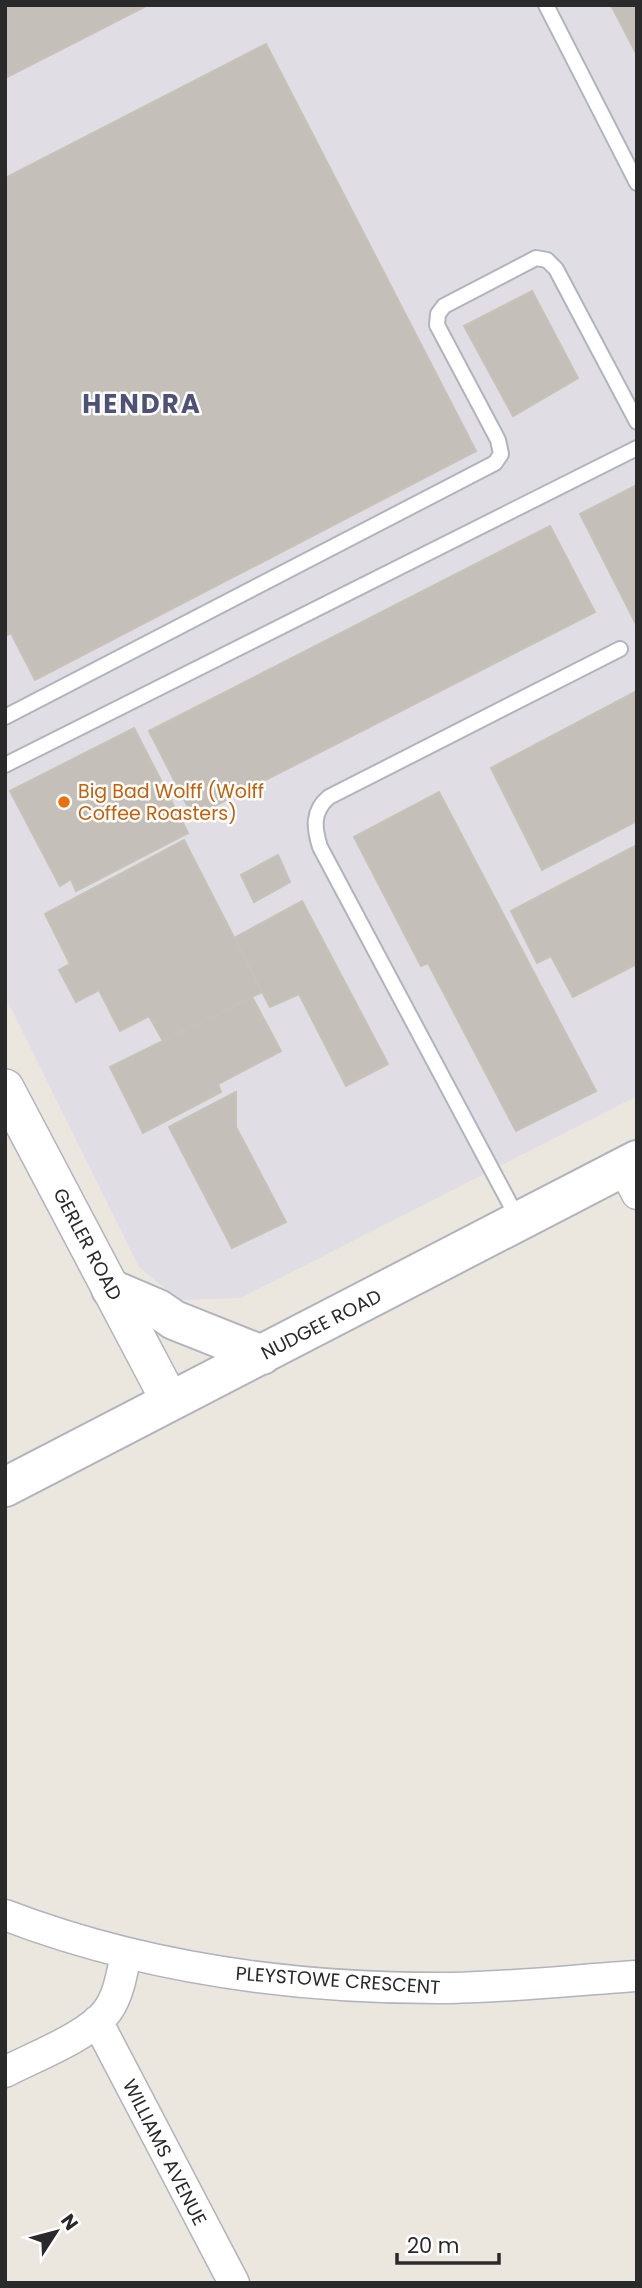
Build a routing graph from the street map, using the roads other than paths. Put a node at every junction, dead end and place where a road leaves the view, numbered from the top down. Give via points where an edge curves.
1 (546, 5) edge
2 (637, 183) edge
3 (637, 422) edge
4 (637, 448) edge
5 (620, 649) dead end
6 (5, 716) edge
7 (5, 765) edge
8 (5, 1088) edge
9 (632, 1174) edge
10 (519, 1221) junction
11 (111, 1289) junction
12 (262, 1355) junction
13 (170, 1401) junction
14 (5, 1487) edge
15 (5, 1915) edge
16 (126, 1954) junction
17 (637, 1976) edge
18 (97, 2021) junction
19 (5, 2072) edge
20 (234, 2283) edge

1 - 2 lane
3 - 6 lane via 556,269 547,260 536,258 444,306 438,314 437,325 498,440 501,454 495,463
4 - 7 lane
5 - 10 lane via 329,797 320,804 316,817 320,847
8 - 11 street, GERLER ROAD
9 - 10 main road, NUDGEE ROAD
10 - 12 main road, NUDGEE ROAD
11 - 12 main road
11 - 13 street, GERLER ROAD
12 - 13 main road, NUDGEE ROAD
13 - 14 main road, NUDGEE ROAD
15 - 16 street, PLEYSTOWE CRESCENT
16 - 17 street, PLEYSTOWE CRESCENT via 227,1973 335,1984 451,1988
16 - 18 street via 117,1992
18 - 19 street
18 - 20 street, WILLIAMS AVENUE

